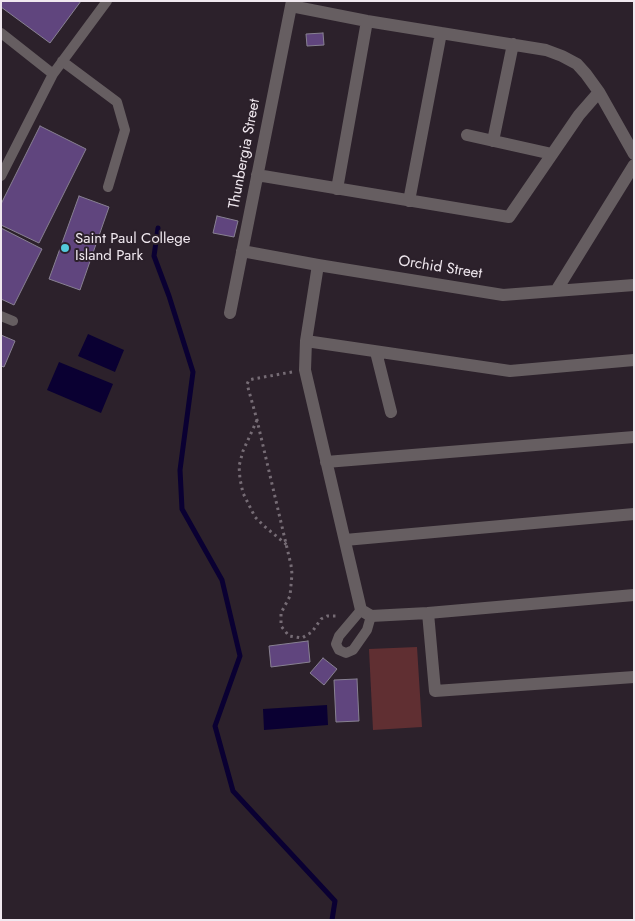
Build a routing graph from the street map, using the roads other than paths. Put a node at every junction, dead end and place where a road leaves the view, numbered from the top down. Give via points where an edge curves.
1 (107, 1) edge
2 (291, 4) edge
3 (367, 21) junction
4 (1, 33) edge
5 (440, 33) junction
6 (513, 44) junction
7 (62, 61) junction
8 (53, 74) junction
9 (599, 92) junction
10 (466, 135) dead end
11 (493, 141) junction
12 (552, 154) junction
13 (634, 154) edge
14 (634, 165) edge
15 (257, 175) junction
16 (1, 176) edge
17 (108, 187) dead end
18 (336, 189) junction
19 (409, 201) junction
20 (242, 251) junction
21 (318, 265) junction
22 (634, 285) edge
23 (556, 291) junction
24 (230, 313) dead end
25 (1, 316) edge
26 (13, 321) dead end
27 (306, 342) junction
28 (376, 352) junction
29 (634, 360) edge
30 (391, 412) dead end
31 (634, 437) edge
32 (326, 462) junction
33 (634, 514) edge
34 (345, 540) junction
35 (634, 595) edge
36 (428, 613) junction
37 (634, 678) edge

1 - 7 lane
2 - 3 street
2 - 15 street, Thunbergia Street
3 - 5 street
3 - 18 street
4 - 8 lane
5 - 6 street
5 - 19 street
6 - 9 street via 546,50 577,64
6 - 11 street
7 - 8 lane
7 - 17 lane via 117,102 124,130
8 - 16 lane
9 - 12 street
9 - 13 street
10 - 11 street
11 - 12 street
12 - 19 street via 509,216
14 - 23 street
15 - 18 street
15 - 20 street, Thunbergia Street
18 - 19 street
20 - 21 street, Orchid Street
20 - 24 street, Thunbergia Street
21 - 23 street, Orchid Street via 504,295
21 - 27 street
22 - 23 street, Orchid Street
25 - 26 lane
27 - 28 street
27 - 32 street via 305,370
28 - 29 street via 510,371
28 - 30 street
31 - 32 street
32 - 34 street
33 - 34 street
34 - 36 street via 362,615
35 - 36 street
36 - 37 street via 435,691

